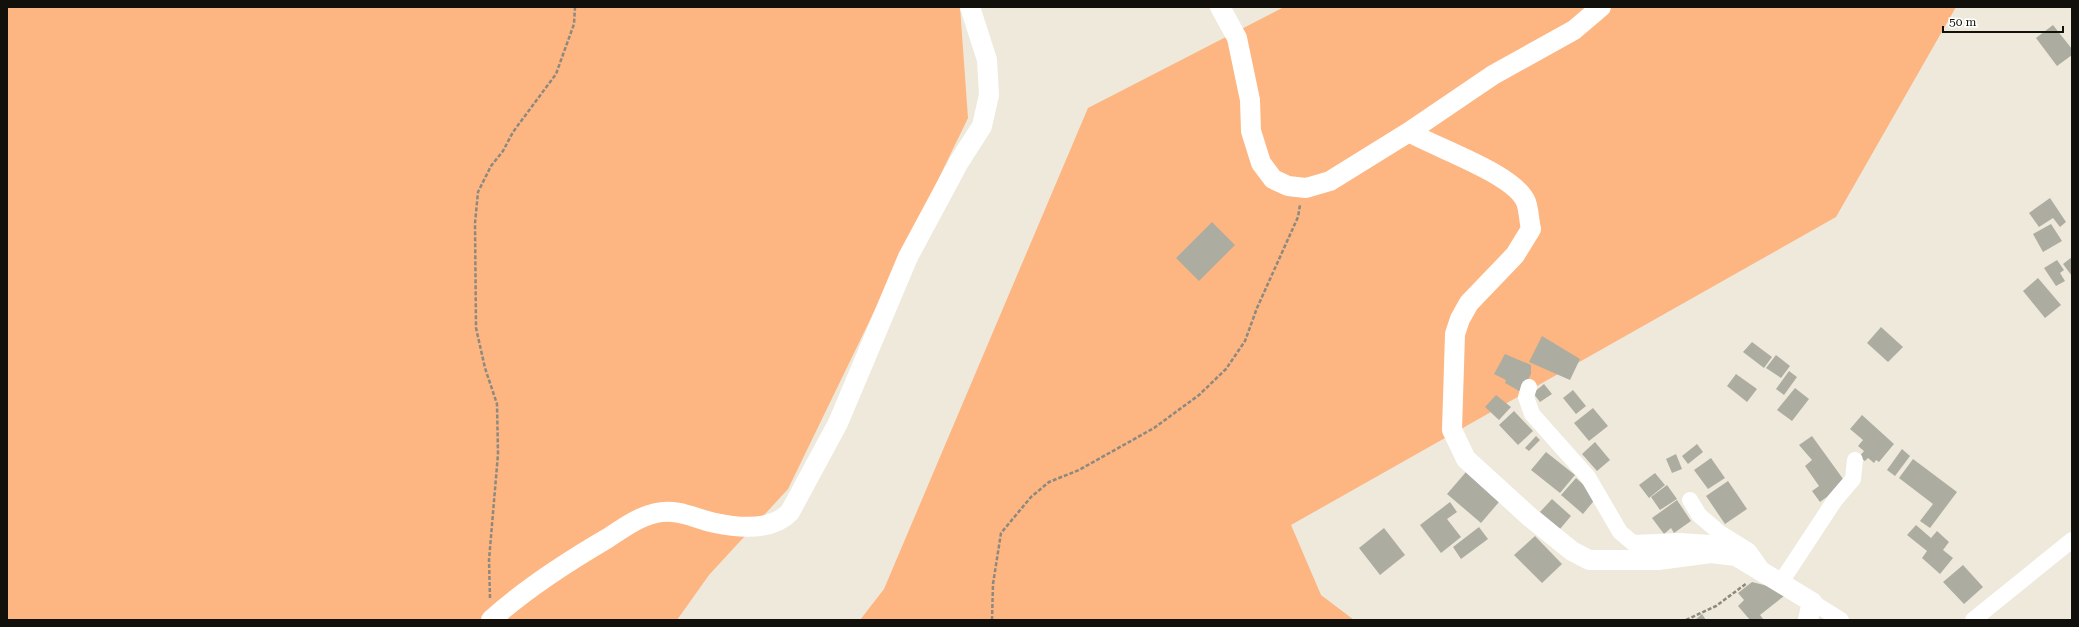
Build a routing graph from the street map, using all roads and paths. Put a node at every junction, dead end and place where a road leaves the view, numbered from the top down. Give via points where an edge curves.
1 (575, 7) edge
2 (970, 7) edge
3 (1220, 7) edge
4 (1601, 7) edge
5 (1409, 132) junction
6 (1306, 188) junction
7 (1529, 387) dead end
8 (1855, 460) dead end
9 (1690, 500) dead end
10 (2072, 540) edge
11 (1734, 556) junction
12 (1769, 575) junction
13 (1810, 611) edge
14 (492, 619) edge
15 (992, 620) edge
16 (1686, 620) edge
17 (1841, 620) edge
18 (1973, 620) edge

1 - 14 path via 574,24 556,74 513,132 478,192 475,224 476,328 497,404 498,454 488,588
2 - 14 street via 987,60 989,95 982,126 959,162 908,257 838,422 790,512 775,524 754,527 716,523 674,512 656,513 638,519 540,581
3 - 6 street via 1237,38 1250,100 1251,131 1261,163 1274,179 1288,186
4 - 5 street via 1574,30 1493,74
5 - 6 street via 1330,181
5 - 11 street via 1485,167 1509,182 1526,201 1531,230 1515,255 1469,303 1460,319 1456,334 1452,430 1466,459 1531,518 1572,551 1589,560 1658,560 1711,553
6 - 15 path via 1298,217 1245,341 1226,369 1199,395 1154,428 1079,470 1049,482 1031,497 1001,533 993,584
7 - 11 street via 1526,397 1532,414 1588,478 1620,532 1632,543 1680,541 1724,544
8 - 12 street via 1853,479
9 - 12 street via 1699,515 1720,533 1748,551
10 - 18 street
11 - 12 street
12 - 13 street
12 - 16 path
13 - 17 street

